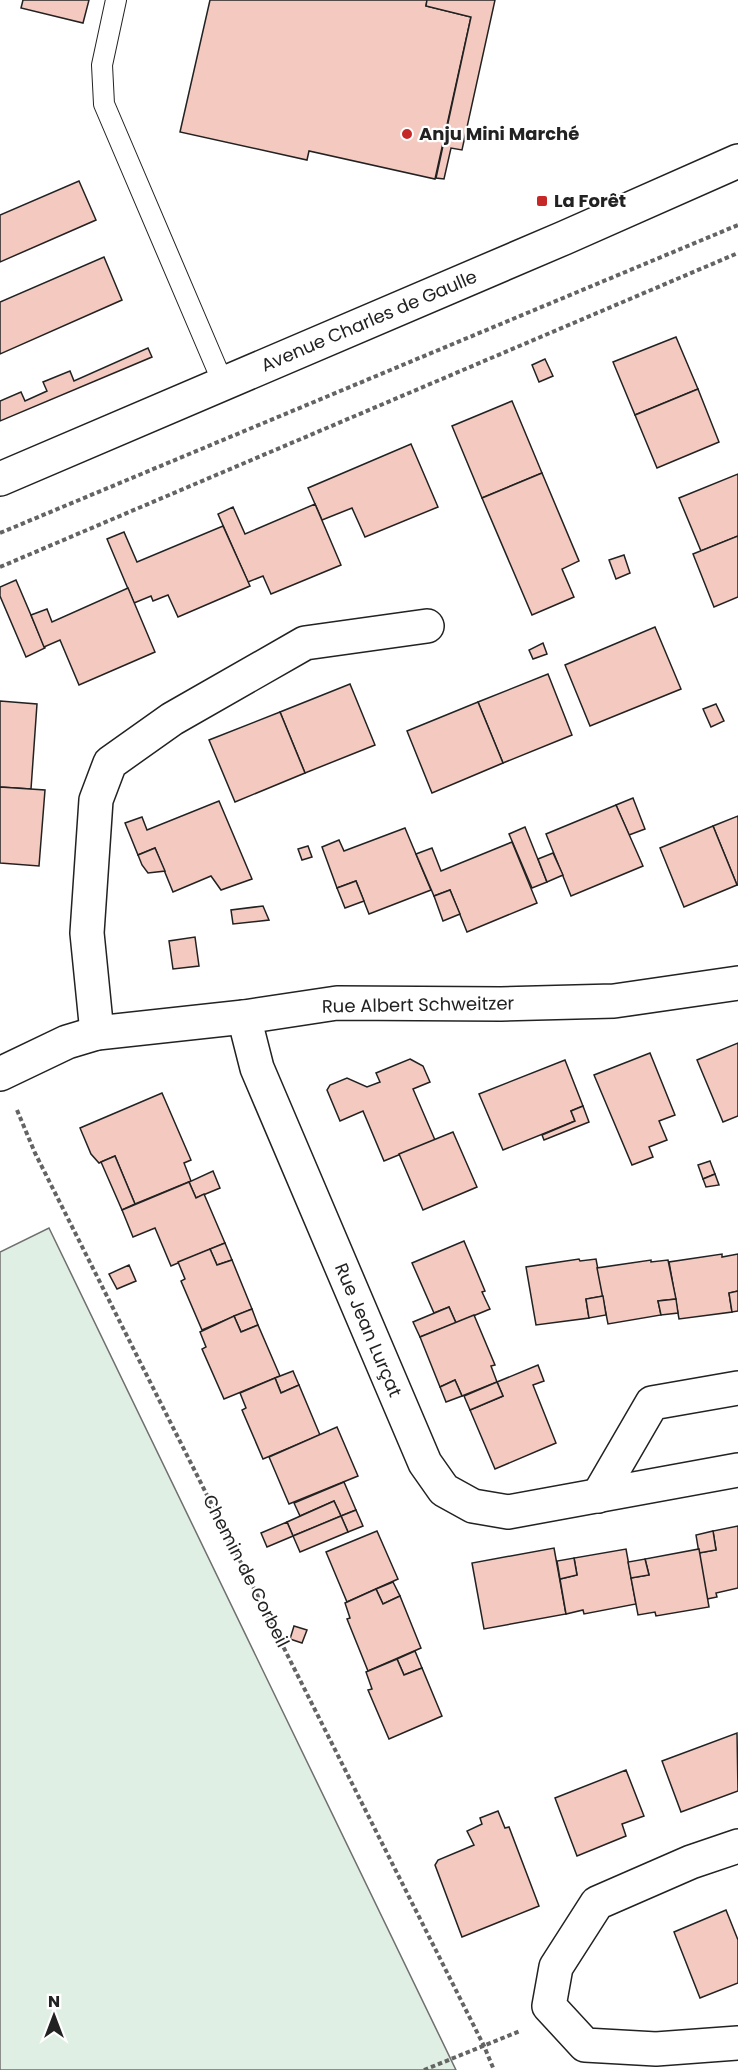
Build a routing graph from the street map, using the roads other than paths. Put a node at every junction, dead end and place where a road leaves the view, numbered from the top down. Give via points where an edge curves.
1 (116, 0) edge
2 (738, 162) edge
3 (223, 383) junction
4 (0, 479) edge
5 (427, 626) dead end
6 (738, 983) edge
7 (244, 1017) junction
8 (97, 1033) junction
9 (0, 1073) edge
10 (738, 1388) edge
11 (738, 1470) edge
12 (598, 1496) junction
13 (738, 1846) edge
14 (738, 2043) edge

1 - 3 lane via 102,64 104,104
2 - 3 street, Avenue Charles de Gaulle
3 - 4 street, Avenue Charles de Gaulle
5 - 8 street via 305,643 172,719 110,763 96,800 87,933
6 - 7 street, Rue Albert Schweitzer via 614,1001 337,1003
7 - 8 street, Rue Albert Schweitzer
7 - 12 street, Rue Jean Lurçat via 256,1068 425,1463 444,1490 473,1506 508,1512
8 - 9 street, Rue Albert Schweitzer via 67,1042
10 - 12 street via 652,1403
11 - 12 street, Rue Jean Lurçat
13 - 14 street via 597,1903 556,1967 549,2006 585,2045 656,2049

